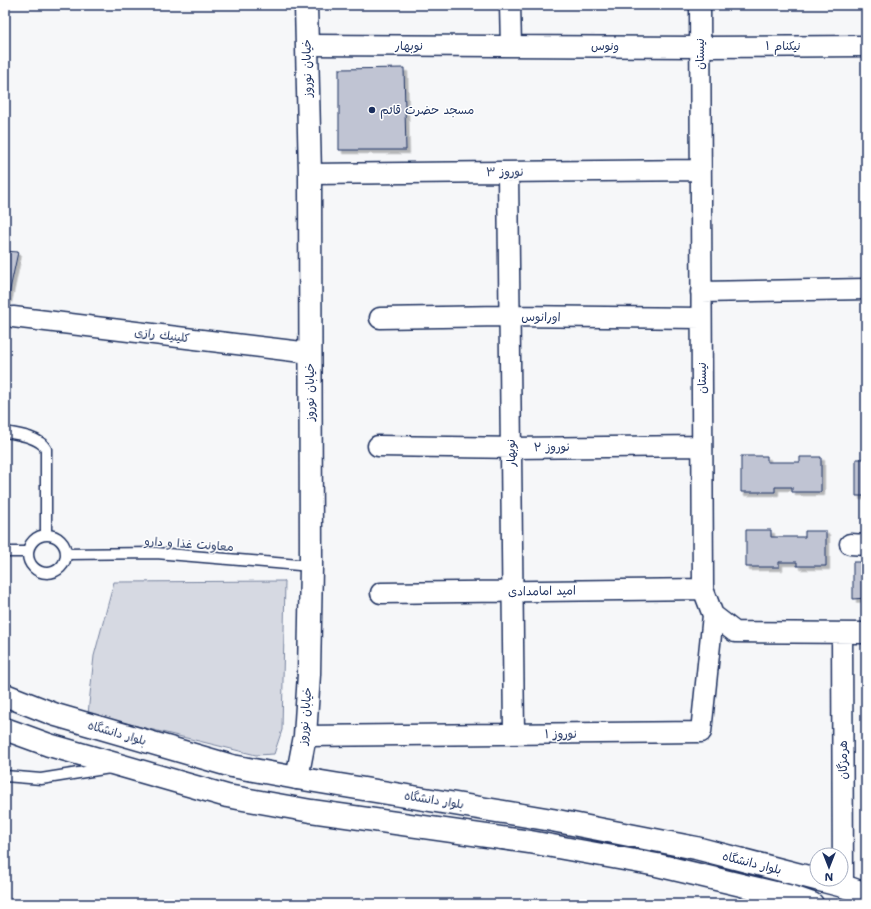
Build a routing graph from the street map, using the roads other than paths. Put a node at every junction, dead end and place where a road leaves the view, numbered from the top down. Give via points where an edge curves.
1 (306, 5) edge
2 (510, 5) edge
3 (700, 5) edge
4 (306, 45) junction
5 (510, 46) junction
6 (866, 46) edge
7 (700, 47) junction
8 (701, 170) junction
9 (508, 172) junction
10 (310, 174) junction
11 (866, 289) edge
12 (701, 292) junction
13 (510, 316) junction
14 (13, 317) dead end
15 (380, 318) dead end
16 (702, 318) junction
17 (310, 353) junction
18 (5, 432) edge
19 (378, 446) dead end
20 (702, 446) junction
21 (511, 448) junction
22 (46, 534) junction
23 (5, 552) edge
24 (28, 552) junction
25 (66, 554) junction
26 (311, 566) junction
27 (703, 589) junction
28 (513, 592) junction
29 (381, 593) dead end
30 (713, 615) junction
31 (842, 633) junction
32 (866, 633) edge
33 (5, 695) edge
34 (5, 729) edge
35 (514, 734) junction
36 (305, 736) junction
37 (122, 766) junction
38 (5, 776) edge
39 (297, 778) junction
40 (843, 847) edge
41 (809, 877) edge
42 (846, 887) edge
43 (866, 894) edge
44 (812, 904) edge

1 - 4 main road, خیابان نوروز
2 - 5 street
3 - 7 street, نیستان
4 - 5 street, نوبهار
4 - 10 main road, خیابان نوروز
5 - 7 street, ونوس
6 - 7 street, نیکنام ۱
7 - 8 street, نیستان
8 - 9 street, نوروز ۳
8 - 12 street, نیستان
9 - 10 street, نوروز ۳
9 - 13 street, نوبهار
10 - 17 main road, خیابان نوروز
11 - 12 street
12 - 16 street, نیستان
13 - 15 street, اورانوس
13 - 16 street, اورانوس
13 - 21 street, نوبهار
14 - 17 street, كلينيك رازی
16 - 20 street, نیستان
17 - 26 main road, خیابان نوروز
18 - 22 lane via 40,442 46,449
19 - 21 street, نوروز ۲
20 - 21 street, نوروز ۲
20 - 27 street, نیستان
21 - 28 street, نوبهار
22 - 24 lane via 32,541
22 - 25 lane via 55,536 64,544
23 - 24 lane
24 - 25 lane via 31,565 48,573 60,567
25 - 26 lane, معاونت غذا و دارو via 156,553
26 - 36 main road, خیابان نوروز
27 - 28 street, امید امامدادی
27 - 30 street, نیستان
28 - 29 street, امید امامدادی
28 - 35 street, نوبهار
30 - 31 street via 735,632
30 - 35 street, نوروز ۱ via 701,732
31 - 32 street
31 - 40 street, هرمزگان
33 - 39 main road, بلوار دانشگاه via 56,715 179,751 232,766
34 - 37 main road, بلوار دانشگاه via 48,746
35 - 36 street, نوروز ۱
36 - 39 main road, خیابان نوروز
37 - 38 lane via 41,779
37 - 44 main road, بلوار دانشگاه via 227,796 311,812 530,842 657,864
39 - 41 main road, بلوار دانشگاه via 552,820 696,848
42 - 43 main road, بلوار دانشگاه

